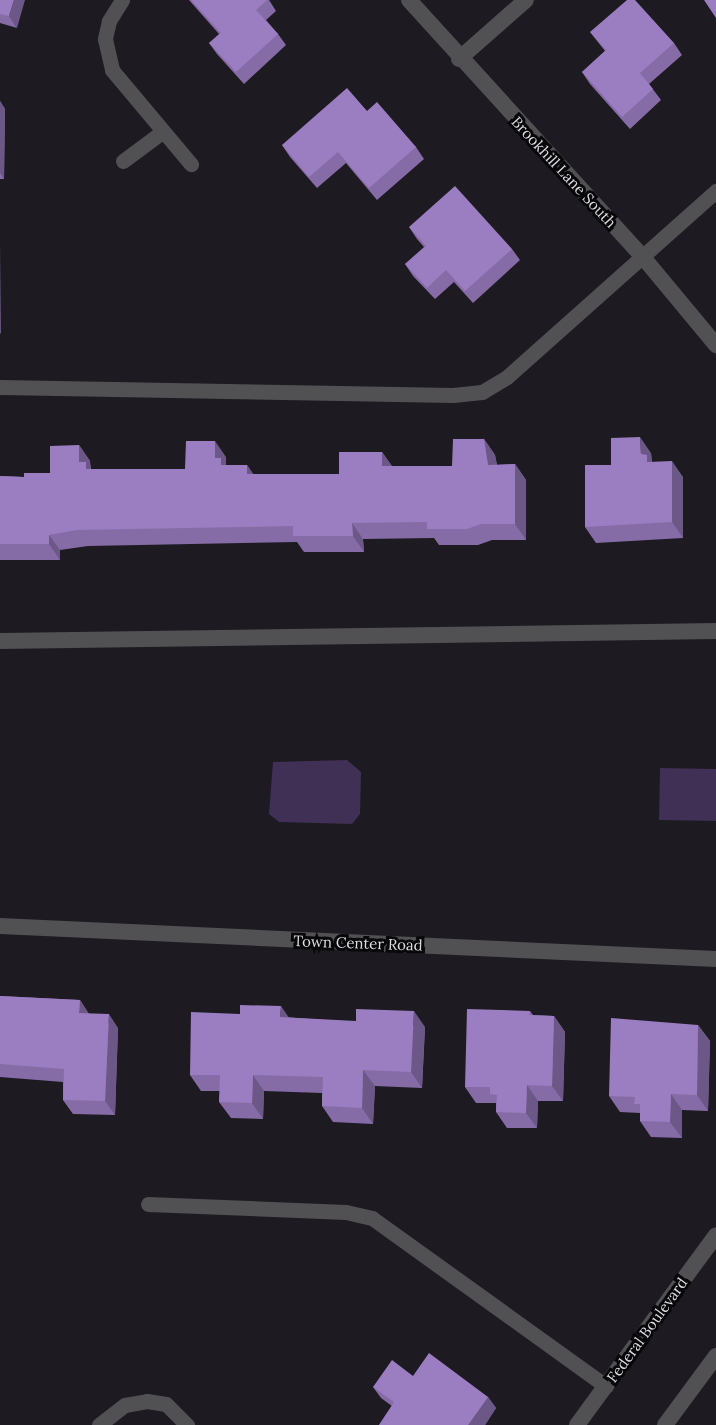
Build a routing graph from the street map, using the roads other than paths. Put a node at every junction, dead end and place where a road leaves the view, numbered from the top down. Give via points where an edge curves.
1 (122, 0) edge
2 (410, 0) edge
3 (526, 0) edge
4 (459, 58) junction
5 (162, 132) junction
6 (123, 161) dead end
7 (191, 164) dead end
8 (716, 191) edge
9 (642, 256) junction
10 (716, 345) edge
11 (0, 387) edge
12 (716, 631) edge
13 (0, 641) edge
14 (0, 926) edge
15 (716, 959) edge
16 (148, 1204) dead end
17 (716, 1235) edge
18 (716, 1356) edge
19 (606, 1386) junction
20 (99, 1425) edge
21 (188, 1425) edge
22 (577, 1425) edge
23 (664, 1425) edge

1 - 5 lane via 109,21 106,52 125,90
2 - 4 street, Brookhill Lane South
3 - 4 street
4 - 9 street, Brookhill Lane South
5 - 6 lane
5 - 7 lane
8 - 9 lane
9 - 10 street, Brookhill Lane South
9 - 11 lane via 507,377 476,393
12 - 13 street
14 - 15 street, Town Center Road
16 - 19 lane via 346,1212 372,1218
17 - 19 street, Federal Boulevard
18 - 23 street
19 - 22 street, Federal Boulevard
20 - 21 lane via 125,1405 147,1401 166,1404

